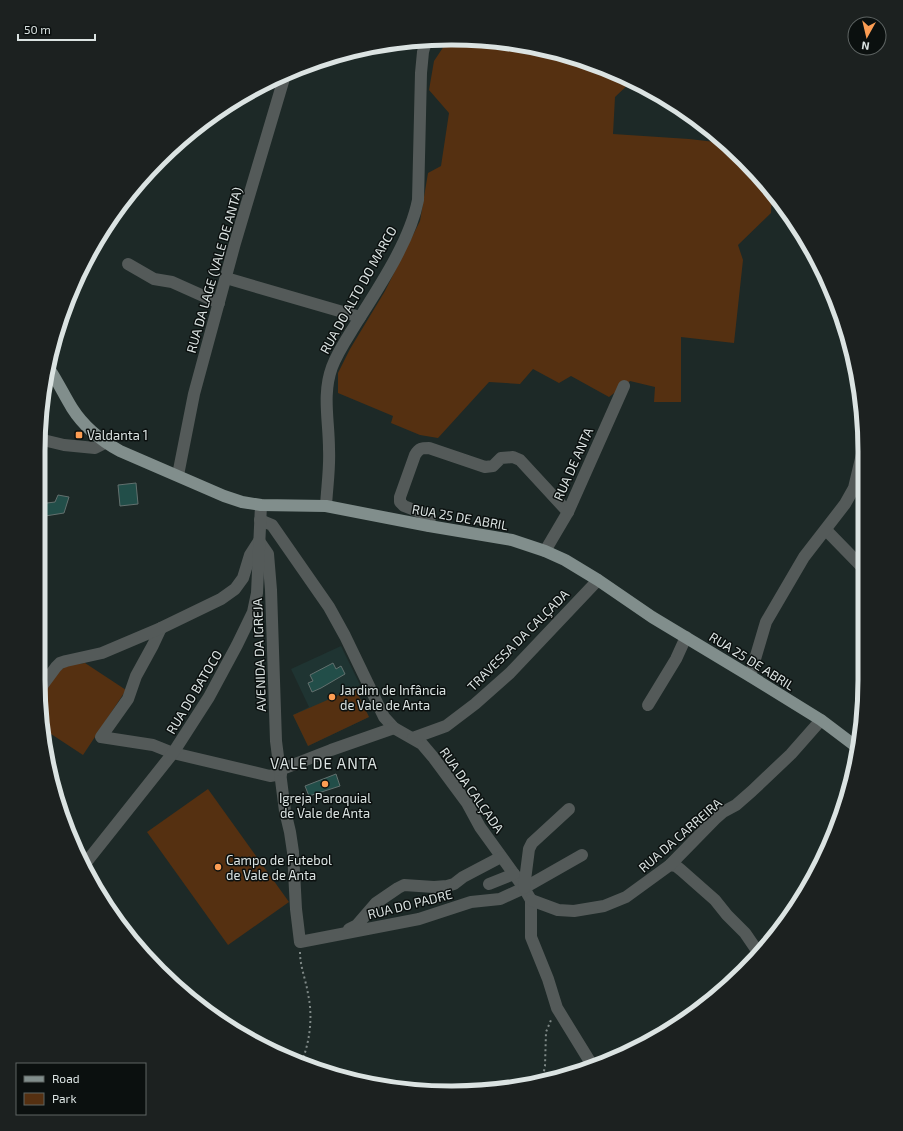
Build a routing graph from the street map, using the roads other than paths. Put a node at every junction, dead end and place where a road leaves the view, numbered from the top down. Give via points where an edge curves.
1 (425, 46) edge
2 (283, 82) edge
3 (128, 264) dead end
4 (226, 278) junction
5 (219, 303) junction
6 (360, 317) junction
7 (53, 374) edge
8 (624, 386) dead end
9 (45, 441) edge
10 (105, 443) junction
11 (178, 475) junction
12 (858, 489) edge
13 (261, 505) junction
14 (326, 506) junction
15 (568, 512) junction
16 (260, 520) junction
17 (429, 526) junction
18 (826, 530) junction
19 (260, 541) junction
20 (545, 551) junction
21 (858, 563) edge
22 (598, 580) junction
23 (160, 628) junction
24 (686, 637) junction
25 (750, 676) junction
26 (45, 682) edge
27 (648, 705) dead end
28 (821, 720) junction
29 (394, 728) junction
30 (413, 738) junction
31 (853, 744) edge
32 (173, 753) junction
33 (280, 772) junction
34 (569, 809) dead end
35 (582, 855) dead end
36 (501, 857) junction
37 (88, 860) edge
38 (670, 865) junction
39 (514, 874) junction
40 (489, 884) dead end
41 (524, 888) junction
42 (530, 900) junction
43 (344, 934) junction
44 (300, 942) joint
45 (756, 949) edge
46 (590, 1061) edge

1 - 6 street, RUA DO ALTO DO MARCO via 421,73 418,200 414,216 382,281
2 - 4 street, RUA DA LAGE (VALE DE ANTA)
3 - 5 street via 154,279 172,282
4 - 5 street, RUA DA LAGE (VALE DE ANTA)
4 - 6 street
5 - 11 street, RUA DA LAGE (VALE DE ANTA) via 194,394
6 - 14 street, RUA DO ALTO DO MARCO via 339,351 327,382 329,449
7 - 10 main road, RUA 25 DE ABRIL via 86,427
8 - 15 street, RUA DE ANTA
9 - 10 street via 95,448
10 - 11 main road, RUA 25 DE ABRIL
11 - 13 main road, RUA 25 DE ABRIL via 224,496
12 - 18 street
13 - 14 main road, RUA 25 DE ABRIL
13 - 16 street, RUA DO BATOCO
14 - 17 main road, RUA 25 DE ABRIL
15 - 17 street via 520,460 513,457 501,458 493,466 485,467 423,448 415,455 400,502 430,516
15 - 20 street, RUA DE ANTA
16 - 19 street, RUA DO BATOCO
16 - 29 street, RUA DA CALÇADA via 272,525 329,607 384,717
17 - 20 main road, RUA 25 DE ABRIL via 512,540
18 - 21 street
18 - 25 street via 804,557 770,613
19 - 23 street via 250,555 243,578 235,589 221,599
19 - 32 street, RUA DO BATOCO via 258,593 253,612 209,697
19 - 33 street, AVENIDA DA IGREJA via 268,554 276,741
20 - 22 main road, RUA 25 DE ABRIL
22 - 24 main road, RUA 25 DE ABRIL
22 - 30 street, TRAVESSA DA CALÇADA via 510,673 475,704 446,726
23 - 26 street via 102,653 60,663
23 - 32 street via 136,676 128,699 101,737 153,746
24 - 25 main road, RUA 25 DE ABRIL
24 - 27 street via 676,659
25 - 28 main road, RUA 25 DE ABRIL
28 - 31 main road, RUA 25 DE ABRIL
28 - 38 street, RUA DA CARREIRA via 774,771 736,805 714,820
29 - 30 street, RUA DA CALÇADA
29 - 33 street via 331,750
30 - 36 street, RUA DA CALÇADA via 433,757 467,803
32 - 33 street via 270,776
32 - 37 street, RUA DO BATOCO
33 - 44 street, AVENIDA DA IGREJA via 293,852
34 - 41 street via 532,843
35 - 41 street, RUA DO PADRE
36 - 39 street, RUA DA CALÇADA
36 - 43 street via 454,884 398,888 376,904 361,922 349,928
38 - 42 street, RUA DA CARREIRA via 626,897 604,906 574,911 558,910
38 - 45 street via 676,866 715,900 745,932
39 - 40 street
39 - 41 street, RUA DA CALÇADA
41 - 42 street, RUA DA CALÇADA
41 - 43 street, RUA DO PADRE via 500,899 471,902 419,919
42 - 46 street via 531,937 556,1008
43 - 44 street, RUA DO PADRE

